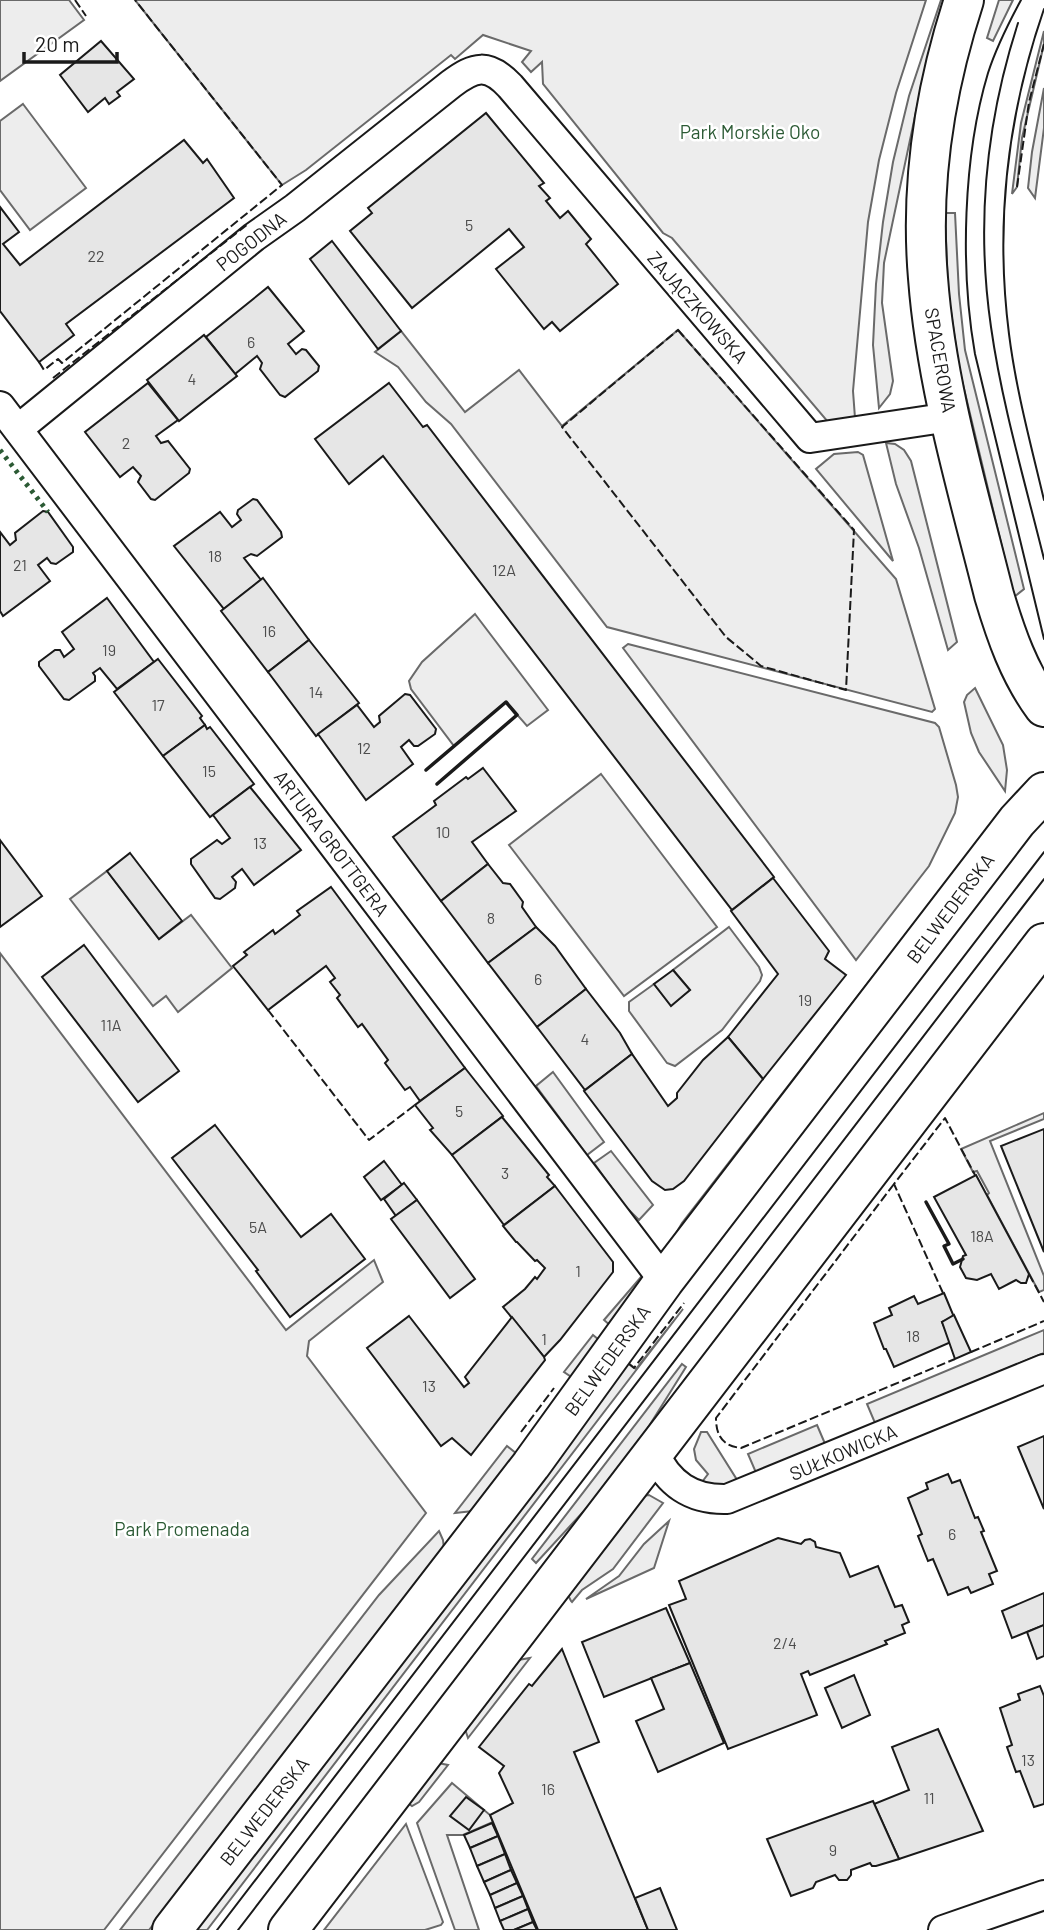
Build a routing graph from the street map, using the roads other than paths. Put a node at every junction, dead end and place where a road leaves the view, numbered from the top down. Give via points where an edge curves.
1 (964, 0) edge
2 (492, 71) joint
3 (0, 406) edge
4 (950, 417) junction
5 (18, 429) junction
6 (1044, 707) edge
7 (1044, 792) edge
8 (1044, 943) edge
9 (664, 1281) junction
10 (1044, 1368) edge
11 (654, 1452) junction
12 (1044, 1895) edge
13 (172, 1930) edge
14 (288, 1930) edge
15 (943, 1930) edge

1 - 4 main road, SPACEROWA via 936,106 926,216 931,309
2 - 4 street, ZAJĄCZKOWSKA via 510,86 810,438
2 - 5 street, POGODNA via 463,75
3 - 5 street, ARTURA GROTTGERA
4 - 6 main road, SPACEROWA via 1002,624 1026,682
5 - 9 street, ARTURA GROTTGERA
7 - 9 main road, BELWEDERSKA via 1017,821
8 - 11 main road
9 - 13 main road, BELWEDERSKA via 538,1456
10 - 11 street, SUŁKOWICKA via 727,1499 696,1494 676,1484 664,1474
11 - 14 main road
12 - 15 street

